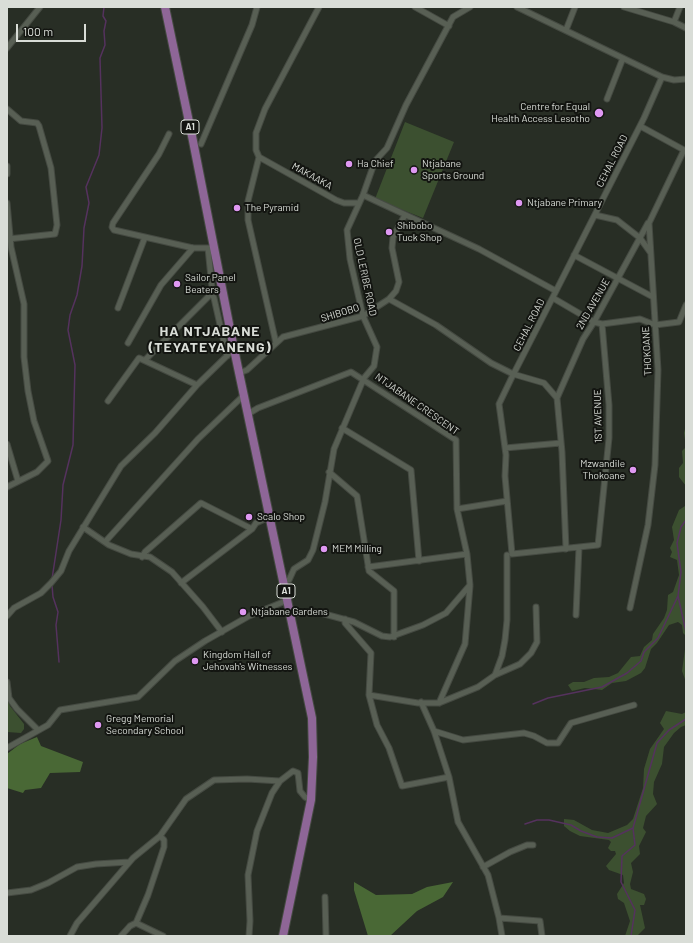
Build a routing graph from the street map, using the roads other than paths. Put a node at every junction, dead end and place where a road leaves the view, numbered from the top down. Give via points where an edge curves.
1 (40, 7) edge
2 (165, 7) edge
3 (257, 7) edge
4 (319, 7) edge
5 (415, 7) edge
6 (470, 7) edge
7 (517, 7) edge
8 (575, 7) edge
9 (624, 7) edge
10 (680, 7) edge
11 (674, 22) junction
12 (449, 26) junction
13 (686, 28) edge
14 (566, 30) junction
15 (7, 48) edge
16 (623, 58) junction
17 (662, 76) junction
18 (686, 79) edge
19 (607, 99) dead end
20 (7, 109) edge
21 (640, 126) junction
22 (168, 134) dead end
23 (201, 144) dead end
24 (685, 151) edge
25 (258, 157) junction
26 (7, 166) edge
27 (7, 174) edge
28 (363, 195) junction
29 (7, 203) edge
30 (359, 203) junction
31 (405, 215) junction
32 (595, 215) junction
33 (649, 222) junction
34 (145, 238) junction
35 (640, 238) junction
36 (9, 239) edge
37 (193, 248) junction
38 (211, 248) junction
39 (650, 253) junction
40 (574, 256) junction
41 (618, 278) junction
42 (556, 291) junction
43 (211, 293) junction
44 (653, 297) junction
45 (553, 298) junction
46 (389, 299) junction
47 (686, 305) edge
48 (118, 308) dead end
49 (363, 316) junction
50 (594, 322) junction
51 (602, 324) junction
52 (655, 325) junction
53 (128, 343) dead end
54 (276, 343) junction
55 (234, 349) junction
56 (226, 356) junction
57 (145, 360) junction
58 (239, 373) junction
59 (513, 374) junction
60 (364, 378) junction
61 (197, 385) junction
62 (244, 396) junction
63 (558, 398) junction
64 (108, 401) dead end
65 (248, 414) junction
66 (342, 428) junction
67 (561, 443) junction
68 (7, 444) edge
69 (505, 448) junction
70 (329, 472) junction
71 (18, 482) junction
72 (7, 487) edge
73 (507, 501) junction
74 (457, 509) junction
75 (269, 517) junction
76 (83, 527) junction
77 (252, 529) junction
78 (105, 542) junction
79 (579, 547) junction
80 (566, 549) junction
81 (467, 554) junction
82 (509, 555) junction
83 (142, 557) junction
84 (420, 561) junction
85 (368, 567) junction
86 (181, 582) junction
87 (283, 582) junction
88 (470, 585) junction
89 (288, 600) junction
90 (536, 607) dead end
91 (630, 608) dead end
92 (290, 614) junction
93 (576, 615) dead end
94 (7, 616) edge
95 (345, 619) junction
96 (222, 632) junction
97 (394, 637) junction
98 (495, 675) junction
99 (7, 682) edge
100 (369, 695) junction
101 (421, 702) junction
102 (439, 703) junction
103 (634, 705) dead end
104 (38, 730) junction
105 (434, 731) junction
106 (7, 748) edge
107 (449, 777) junction
108 (280, 781) junction
109 (311, 800) junction
110 (160, 836) junction
111 (533, 845) dead end
112 (129, 862) junction
113 (482, 867) junction
114 (7, 893) edge
115 (326, 897) dead end
116 (500, 918) junction
117 (136, 923) junction
118 (70, 936) edge
119 (121, 936) edge
120 (163, 936) edge
121 (249, 936) edge
122 (283, 936) edge
123 (326, 936) edge
124 (502, 936) edge
125 (542, 936) edge

1 - 15 street
2 - 38 main road, A1 via 193,141
3 - 23 street via 252,25
4 - 25 street via 258,124 255,142
5 - 12 street
6 - 12 street, OLD LERIBE ROAD via 453,17
7 - 14 street
8 - 14 street
9 - 11 street
10 - 11 street
11 - 13 street
12 - 28 street, OLD LERIBE ROAD via 406,104 387,148 375,161
14 - 16 street
16 - 17 street
16 - 19 street
17 - 18 street via 674,80
17 - 21 street, CEHAL ROAD
20 - 36 street via 21,121 37,123 39,126 51,168 57,225 55,234
21 - 24 street, THOKOANE
21 - 32 street, CEHAL ROAD
22 - 34 street via 155,161 112,225 114,230
24 - 33 street, THOKOANE
25 - 30 street, MAKAAKA via 336,200
25 - 54 street via 248,201 248,220
26 - 27 street
28 - 30 street, OLD LERIBE ROAD
28 - 31 street, CEHAL ROAD
29 - 36 street
30 - 49 street, OLD LERIBE ROAD via 347,230 350,259
31 - 42 street, CEHAL ROAD via 479,250
31 - 46 street, SHIBOBO via 393,236 392,248 399,282
32 - 35 street via 617,220
32 - 40 street, CEHAL ROAD
33 - 35 street, 2ND AVENUE
33 - 39 street, THOKOANE
34 - 37 street
34 - 48 street
35 - 39 street
35 - 41 street, 2ND AVENUE
36 - 71 street via 24,304 24,358 31,408 48,461 37,472
37 - 38 street
37 - 53 street via 161,286
38 - 43 street
38 - 55 main road, A1
39 - 44 street, THOKOANE
40 - 41 street
40 - 42 street, CEHAL ROAD
41 - 44 street
41 - 50 street, 2ND AVENUE
42 - 45 street, CEHAL ROAD
43 - 56 street
43 - 57 street
44 - 52 street, THOKOANE
45 - 50 street
45 - 59 street, CEHAL ROAD
46 - 49 street, SHIBOBO
46 - 59 street
47 - 52 street via 679,322
49 - 54 street, SHIBOBO via 289,334
49 - 60 street, OLD LERIBE ROAD via 377,347 374,366
50 - 51 street
50 - 63 street, 2ND AVENUE via 583,339
51 - 52 street via 640,319
51 - 79 street, 1ST AVENUE via 609,438 598,545
52 - 91 street, THOKOANE via 658,370 655,466 648,525
54 - 58 street, SHIBOBO via 247,370
55 - 56 street
55 - 58 main road, A1
56 - 61 street
57 - 61 street
57 - 64 street via 139,358
58 - 62 main road, A1
59 - 63 street via 544,383
59 - 69 street, CEHAL ROAD via 499,404
60 - 65 street, NTJABANE CRESCENT via 351,372
60 - 66 street, OLD LERIBE ROAD
60 - 74 street, NTJABANE CRESCENT via 456,440
61 - 76 street via 121,466
62 - 65 main road, A1
62 - 78 street via 198,439
63 - 67 street, 2ND AVENUE
65 - 75 main road, A1
66 - 70 street, OLD LERIBE ROAD
66 - 84 street via 411,470
67 - 69 street
67 - 80 street, 2ND AVENUE
68 - 71 street
69 - 73 street, CEHAL ROAD
70 - 85 street via 356,496
70 - 87 street, OLD LERIBE ROAD via 325,502 313,550 308,560 294,569 289,580
71 - 72 street
73 - 74 street
73 - 82 street, CEHAL ROAD
74 - 81 street, NTJABANE CRESCENT
75 - 77 street via 256,523
75 - 87 main road, A1
76 - 78 street
76 - 94 street via 61,571 52,583 41,593 14,608
77 - 83 street via 201,503
77 - 86 street
78 - 83 street
79 - 80 street, 1ST AVENUE
79 - 93 street
80 - 82 street, 1ST AVENUE
81 - 84 street
81 - 88 street, NTJABANE CRESCENT
82 - 98 street, CEHAL ROAD via 506,633
83 - 86 street via 150,557 172,572
84 - 85 street
85 - 97 street via 375,577 394,591
86 - 96 street
87 - 89 main road, A1
88 - 97 street via 446,613
88 - 102 street, NTJABANE CRESCENT via 465,644
89 - 92 main road, A1
89 - 96 street via 249,616
90 - 98 street via 537,642 531,653 520,664
92 - 95 street via 317,612
92 - 109 main road, A1 via 312,718
95 - 97 street via 382,636
95 - 100 street via 345,623 371,653
96 - 104 street via 175,661 138,697 60,710 48,725
98 - 102 street via 478,687
99 - 104 street via 9,698 16,710
100 - 101 street
100 - 107 street via 377,725 390,748 402,786
101 - 102 street
101 - 105 street
103 - 105 street via 571,723 558,743 547,743 524,734 463,740
104 - 106 street
105 - 107 street
107 - 113 street via 458,822
108 - 109 street via 293,771 298,773 300,791
108 - 110 street via 214,780 186,799
108 - 121 street via 272,793 257,831 248,875
109 - 122 main road, A1
110 - 112 street
110 - 117 street via 164,840 164,847
111 - 113 street via 510,852
112 - 114 street via 76,867 31,890
112 - 118 street via 77,923
113 - 116 street via 488,875
115 - 123 street
116 - 124 street
116 - 125 street via 540,921
117 - 119 street
117 - 120 street

